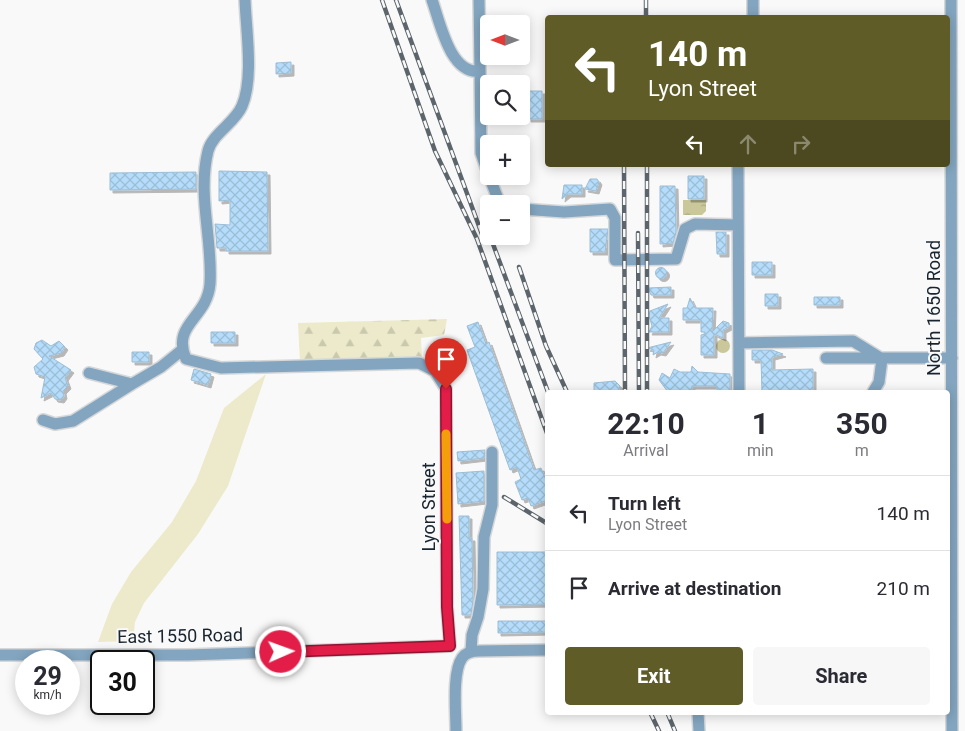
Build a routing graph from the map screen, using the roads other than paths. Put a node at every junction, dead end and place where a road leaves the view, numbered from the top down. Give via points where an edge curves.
1 (245, 0) edge
2 (432, 0) edge
3 (479, 0) edge
4 (753, 0) edge
5 (950, 0) edge
6 (753, 15) edge
7 (480, 71) junction
8 (481, 135) edge
9 (738, 167) edge
10 (530, 210) edge
11 (738, 225) junction
12 (739, 343) junction
13 (182, 350) junction
14 (826, 358) dead end
15 (952, 358) junction
16 (882, 360) junction
17 (89, 373) dead end
18 (132, 384) junction
19 (739, 390) edge
20 (874, 390) edge
21 (43, 420) dead end
22 (492, 452) dead end
23 (950, 559) edge
24 (965, 645) edge
25 (450, 646) junction
26 (950, 646) edge
27 (545, 650) edge
28 (467, 654) junction
29 (0, 655) edge
30 (698, 715) edge
31 (456, 731) edge
32 (699, 731) edge
33 (952, 731) edge

1 - 13 street via 248,77 242,107 208,149 204,178 210,285 202,310 183,331
2 - 7 street via 451,54 463,68
3 - 7 street
4 - 6 street
5 - 15 street, North 1650 Road
7 - 8 street
9 - 11 street
10 - 11 street via 564,212 610,209 615,218 615,260 676,259 685,229 695,224
11 - 12 street
12 - 16 street via 853,341
12 - 19 street
13 - 18 street
13 - 25 street, Lyon Street via 186,359 221,368 419,363 435,371 446,389
14 - 16 street
15 - 16 street
15 - 23 street, North 1650 Road
16 - 20 street via 879,382
17 - 18 street
18 - 21 street via 73,421 55,424
22 - 28 street via 492,505 484,537 483,589
23 - 26 street, North 1650 Road
24 - 26 street
25 - 28 street
25 - 29 street, East 1550 Road via 188,655
26 - 33 street, North 1650 Road
27 - 28 street
28 - 31 street via 456,675
30 - 32 street

